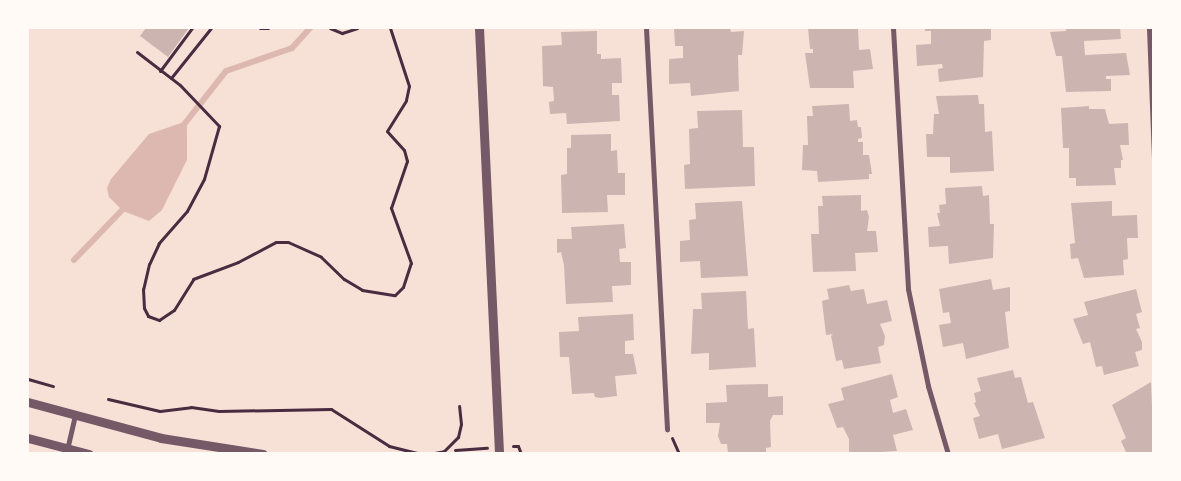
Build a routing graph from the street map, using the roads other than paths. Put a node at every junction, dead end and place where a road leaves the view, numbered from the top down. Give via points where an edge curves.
1 (480, 28) edge
2 (646, 28) edge
3 (894, 28) edge
4 (1149, 28) edge
5 (1154, 161) edge
6 (28, 402) edge
7 (75, 416) junction
8 (667, 429) dead end
9 (28, 438) edge
10 (499, 450) edge
11 (66, 451) edge
12 (90, 454) edge
13 (263, 454) edge
14 (948, 454) edge

1 - 10 street
2 - 8 street
3 - 14 street via 908,289 928,386
4 - 5 street
6 - 7 street
7 - 11 street
7 - 13 street via 161,438
9 - 11 street
11 - 12 street

